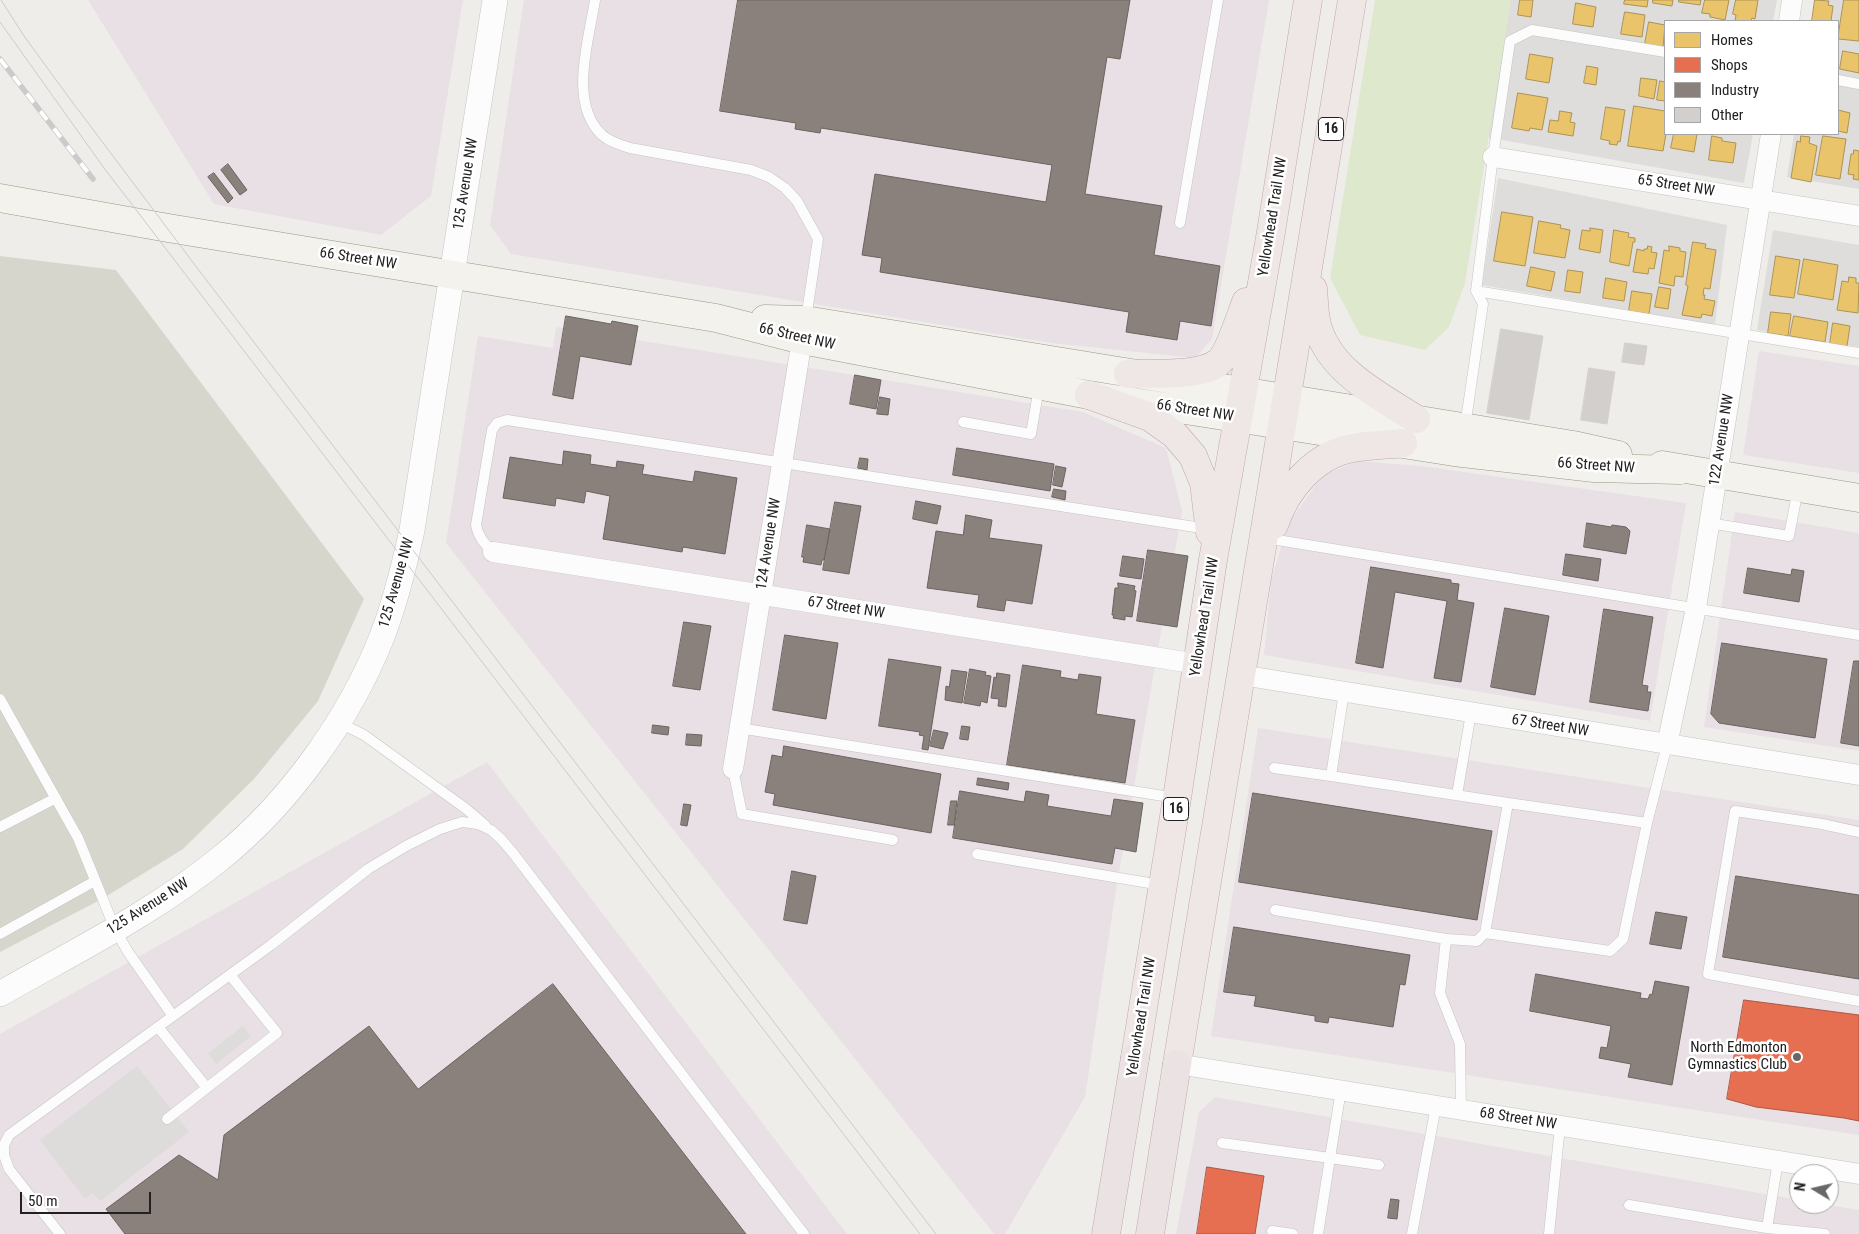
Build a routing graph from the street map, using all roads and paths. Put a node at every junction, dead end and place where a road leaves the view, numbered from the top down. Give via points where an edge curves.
1 (495, 0) edge
2 (595, 0) edge
3 (1218, 0) edge
4 (1308, 0) edge
5 (1352, 0) edge
6 (1792, 0) edge
7 (1789, 20) edge
8 (1664, 52) edge
9 (1839, 80) edge
10 (1859, 84) edge
11 (1771, 135) edge
12 (1492, 157) junction
13 (0, 198) edge
14 (1761, 200) junction
15 (1859, 216) edge
16 (1180, 223) dead end
17 (1271, 232) junction
18 (1310, 259) junction
19 (452, 274) junction
20 (1476, 292) junction
21 (804, 330) junction
22 (1739, 334) junction
23 (1859, 353) edge
24 (1128, 374) junction
25 (1039, 385) junction
26 (1089, 395) junction
27 (1241, 405) junction
28 (1283, 412) junction
29 (1416, 419) junction
30 (963, 422) dead end
31 (1464, 427) junction
32 (1403, 443) junction
33 (782, 463) junction
34 (1680, 470) junction
35 (1717, 475) junction
36 (1798, 488) junction
37 (1859, 498) edge
38 (1709, 523) junction
39 (1214, 530) junction
40 (1267, 538) junction
41 (493, 552) joint
42 (761, 595) junction
43 (1696, 608) junction
44 (1859, 635) edge
45 (1198, 664) junction
46 (1241, 676) junction
47 (1344, 692) junction
48 (0, 699) edge
49 (1471, 713) junction
50 (338, 722) junction
51 (739, 728) junction
52 (1667, 745) junction
53 (1274, 768) dead end
54 (732, 769) joint
55 (1859, 775) edge
56 (1331, 776) junction
57 (1457, 795) junction
58 (56, 798) junction
59 (1178, 798) junction
60 (1508, 804) junction
61 (1648, 823) junction
62 (0, 827) edge
63 (491, 830) junction
64 (1859, 832) edge
65 (893, 840) dead end
66 (977, 854) dead end
67 (95, 881) junction
68 (1164, 885) junction
69 (1275, 910) dead end
70 (115, 929) junction
71 (1485, 933) junction
72 (0, 934) edge
73 (1446, 939) junction
74 (230, 975) junction
75 (0, 994) edge
76 (1859, 1000) edge
77 (173, 1016) junction
78 (158, 1028) junction
79 (1177, 1064) junction
80 (207, 1088) junction
81 (1341, 1090) junction
82 (1436, 1106) junction
83 (1461, 1110) junction
84 (167, 1119) dead end
85 (1560, 1126) junction
86 (1222, 1143) dead end
87 (1330, 1158) junction
88 (1778, 1161) junction
89 (1379, 1165) dead end
90 (1859, 1174) edge
91 (1629, 1205) dead end
92 (1767, 1228) junction
93 (1272, 1231) dead end
94 (60, 1234) edge
95 (804, 1234) edge
96 (1106, 1234) edge
97 (1150, 1234) edge
98 (1293, 1234) edge
99 (1318, 1234) edge
100 (1412, 1234) edge
101 (1549, 1234) edge
102 (1825, 1234) edge

1 - 19 street, 125 Avenue NW
2 - 21 lane via 582,80 586,110 592,123 615,143 751,170 786,188 818,239
3 - 16 lane
4 - 17 highway, Yellowhead Trail NW
5 - 18 highway, 16
6 - 7 street
8 - 12 lane via 1532,30 1510,41
9 - 10 lane
11 - 14 street, 122 Avenue NW
12 - 14 street, 65 Street NW
12 - 20 lane
13 - 19 main road, 66 Street NW
14 - 15 street, 65 Street NW
14 - 22 street, 122 Avenue NW
17 - 24 highway via 1234,335 1220,361 1200,372
17 - 27 highway, Yellowhead Trail NW
18 - 28 highway, 16
18 - 29 highway via 1316,322 1332,355 1353,378
19 - 21 main road, 66 Street NW
19 - 50 street, 125 Avenue NW via 406,561 382,638
20 - 22 lane
20 - 31 lane via 1483,304
21 - 24 main road, 66 Street NW
21 - 25 main road, 66 Street NW
21 - 33 street, 124 Avenue NW
22 - 23 lane
22 - 35 street, 122 Avenue NW
24 - 27 main road, 66 Street NW
25 - 26 main road, 66 Street NW
25 - 30 lane via 1031,434
26 - 27 main road, 66 Street NW
26 - 39 highway via 1150,417 1194,456 1204,483
27 - 28 main road, 66 Street NW
27 - 39 highway, Yellowhead Trail NW
28 - 29 main road, 66 Street NW
28 - 32 main road, 66 Street NW
28 - 40 highway, 16
29 - 31 main road, 66 Street NW
31 - 34 main road, 66 Street NW via 1573,445
32 - 34 main road, 66 Street NW via 1594,468
32 - 40 highway via 1353,448 1322,460 1285,499
33 - 39 lane
33 - 41 lane via 507,420 497,423 492,430 476,525 482,541
33 - 42 street, 124 Avenue NW
34 - 35 main road, 66 Street NW
35 - 36 main road, 66 Street NW
35 - 38 street, 122 Avenue NW
36 - 37 main road, 66 Street NW
36 - 38 lane via 1789,536
38 - 43 street, 122 Avenue NW
39 - 45 highway, Yellowhead Trail NW / 16 via 1213,560
40 - 43 lane
40 - 46 highway
41 - 42 street, 67 Street NW
42 - 45 street, 67 Street NW
42 - 51 street, 124 Avenue NW
43 - 44 lane
43 - 52 street, 122 Avenue NW
45 - 59 highway, Yellowhead Trail NW / 16
46 - 47 street, 67 Street NW
46 - 79 highway
47 - 49 street, 67 Street NW
47 - 56 lane
48 - 58 lane
49 - 52 street, 67 Street NW
49 - 57 lane
50 - 63 lane via 364,735
50 - 70 street, 125 Avenue NW via 291,787 243,838 200,875
51 - 54 street, 124 Avenue NW
51 - 59 lane
52 - 55 street, 67 Street NW
52 - 61 lane
53 - 56 lane
54 - 65 lane via 742,814
56 - 57 lane
57 - 60 lane
58 - 62 lane
58 - 67 lane via 78,838
59 - 68 highway, Yellowhead Trail NW / 16
60 - 61 lane
60 - 71 lane
61 - 71 lane via 1624,939 1610,951
63 - 74 lane via 462,822 406,846 368,869
63 - 95 lane via 519,861
64 - 76 lane via 1735,812 1708,974
66 - 68 lane
67 - 70 lane
67 - 72 lane
68 - 96 highway, Yellowhead Trail NW / 16
69 - 73 lane
70 - 75 street, 125 Avenue NW
70 - 77 lane
71 - 73 lane via 1477,941
73 - 83 lane via 1440,993 1460,1044
74 - 77 lane
74 - 80 lane via 277,1033
77 - 78 lane
78 - 80 lane
78 - 94 lane via 9,1135 4,1145 9,1169
79 - 81 street, 68 Street NW
79 - 97 highway
80 - 84 lane
81 - 82 street, 68 Street NW
81 - 87 lane
82 - 83 street, 68 Street NW
82 - 100 lane
83 - 85 street, 68 Street NW
85 - 88 street, 68 Street NW
85 - 101 lane
86 - 87 lane
87 - 89 lane
87 - 99 lane
88 - 90 street, 68 Street NW
88 - 92 lane
91 - 92 lane
92 - 102 lane
93 - 98 lane

